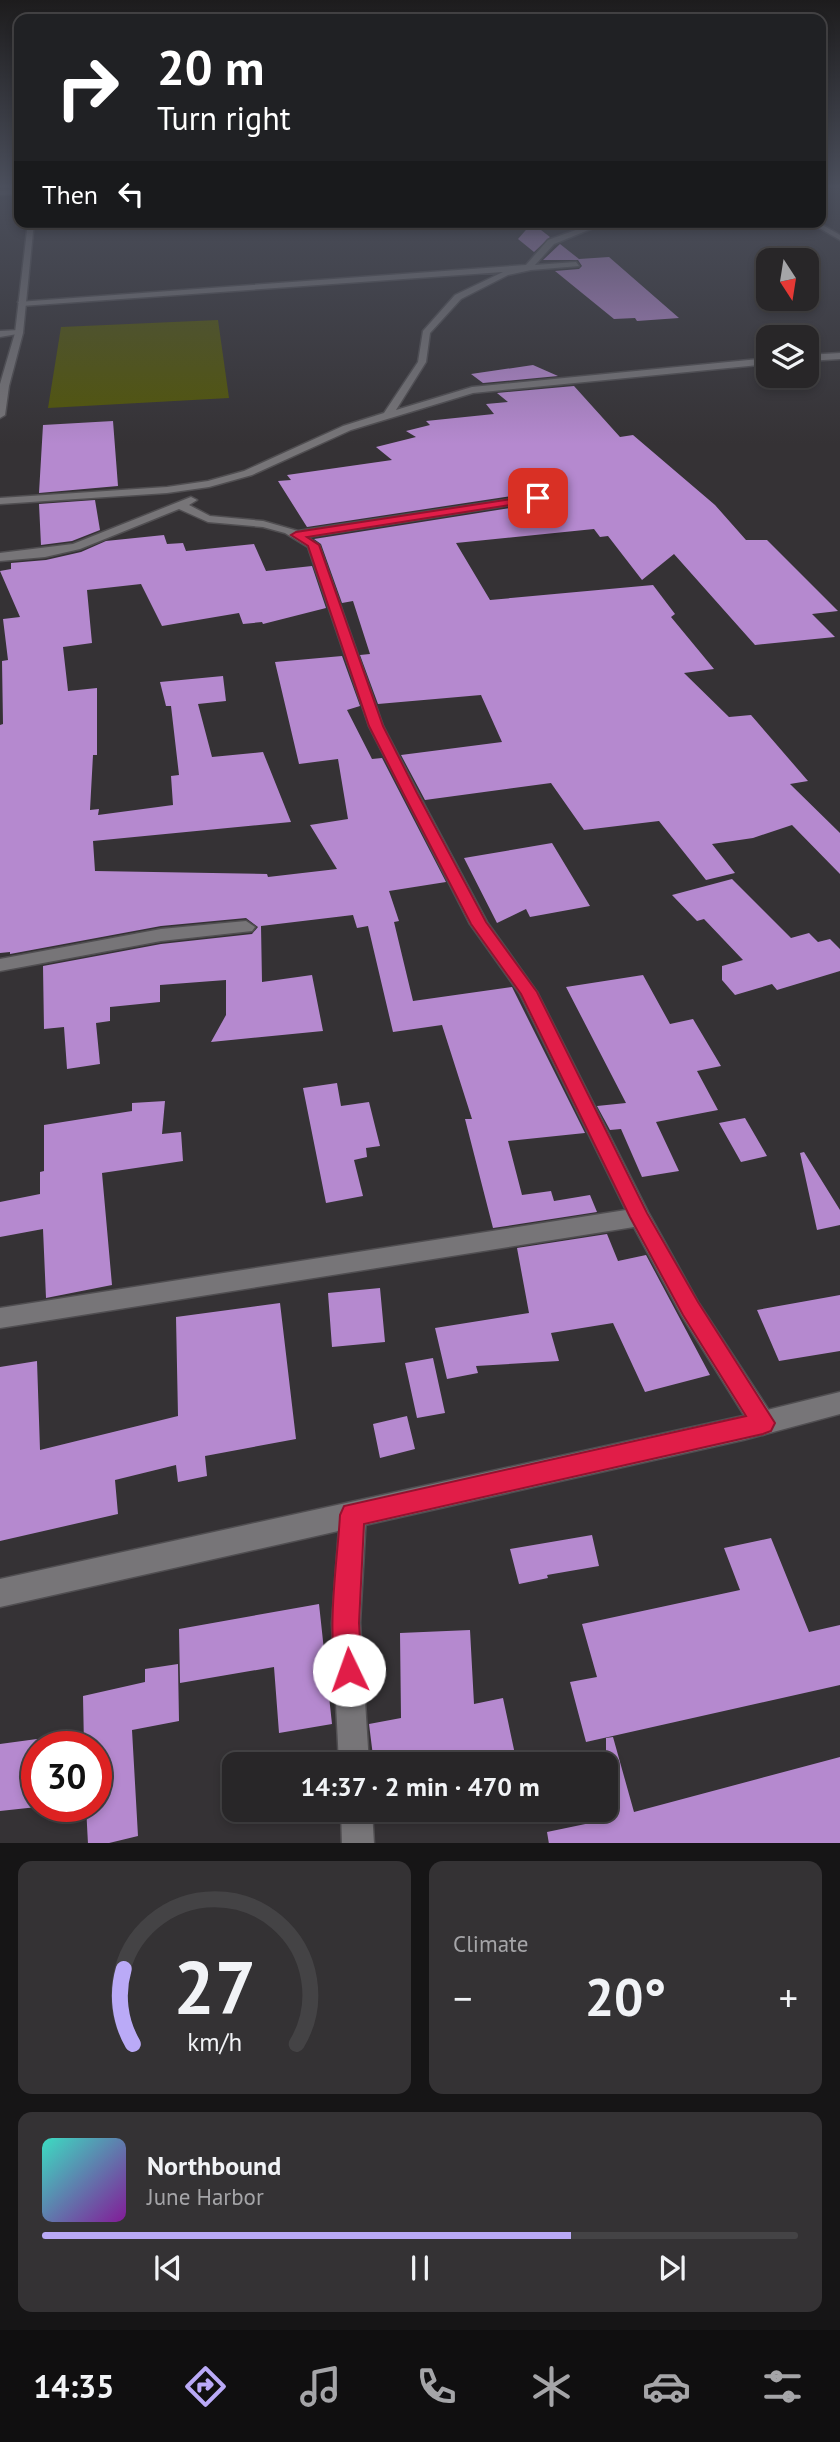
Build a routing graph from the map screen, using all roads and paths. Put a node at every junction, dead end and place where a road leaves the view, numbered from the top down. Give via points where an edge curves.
1 (25, 272) edge
2 (484, 272) edge
3 (514, 272) edge
4 (21, 304) junction
5 (19, 333) junction
6 (0, 334) edge
7 (840, 356) edge
8 (819, 357) edge
9 (756, 362) edge
10 (389, 414) junction
11 (0, 415) edge
12 (248, 473) junction
13 (538, 498) dead end
14 (0, 501) edge
15 (180, 505) junction
16 (296, 535) junction
17 (0, 557) edge
18 (246, 927) dead end
19 (0, 965) edge
20 (640, 1217) junction
21 (0, 1318) edge
22 (840, 1403) edge
23 (763, 1423) junction
24 (352, 1515) junction
25 (0, 1593) edge
26 (353, 1752) edge
27 (357, 1822) edge
28 (358, 1843) edge

1 - 4 street
2 - 4 street
3 - 10 street via 458,297 426,333 422,362
4 - 5 street
5 - 6 street
5 - 11 street
7 - 8 street
9 - 10 street via 472,390
10 - 12 street via 346,428
12 - 14 street via 167,490
12 - 15 street
13 - 16 street
15 - 16 street via 208,519 263,524
15 - 17 street via 76,547
16 - 20 street via 313,545 376,726 479,924 528,992
18 - 19 street via 161,935
20 - 21 street
20 - 23 street via 690,1309
22 - 23 street
23 - 24 street
24 - 25 street
24 - 26 street via 346,1623
27 - 28 street

